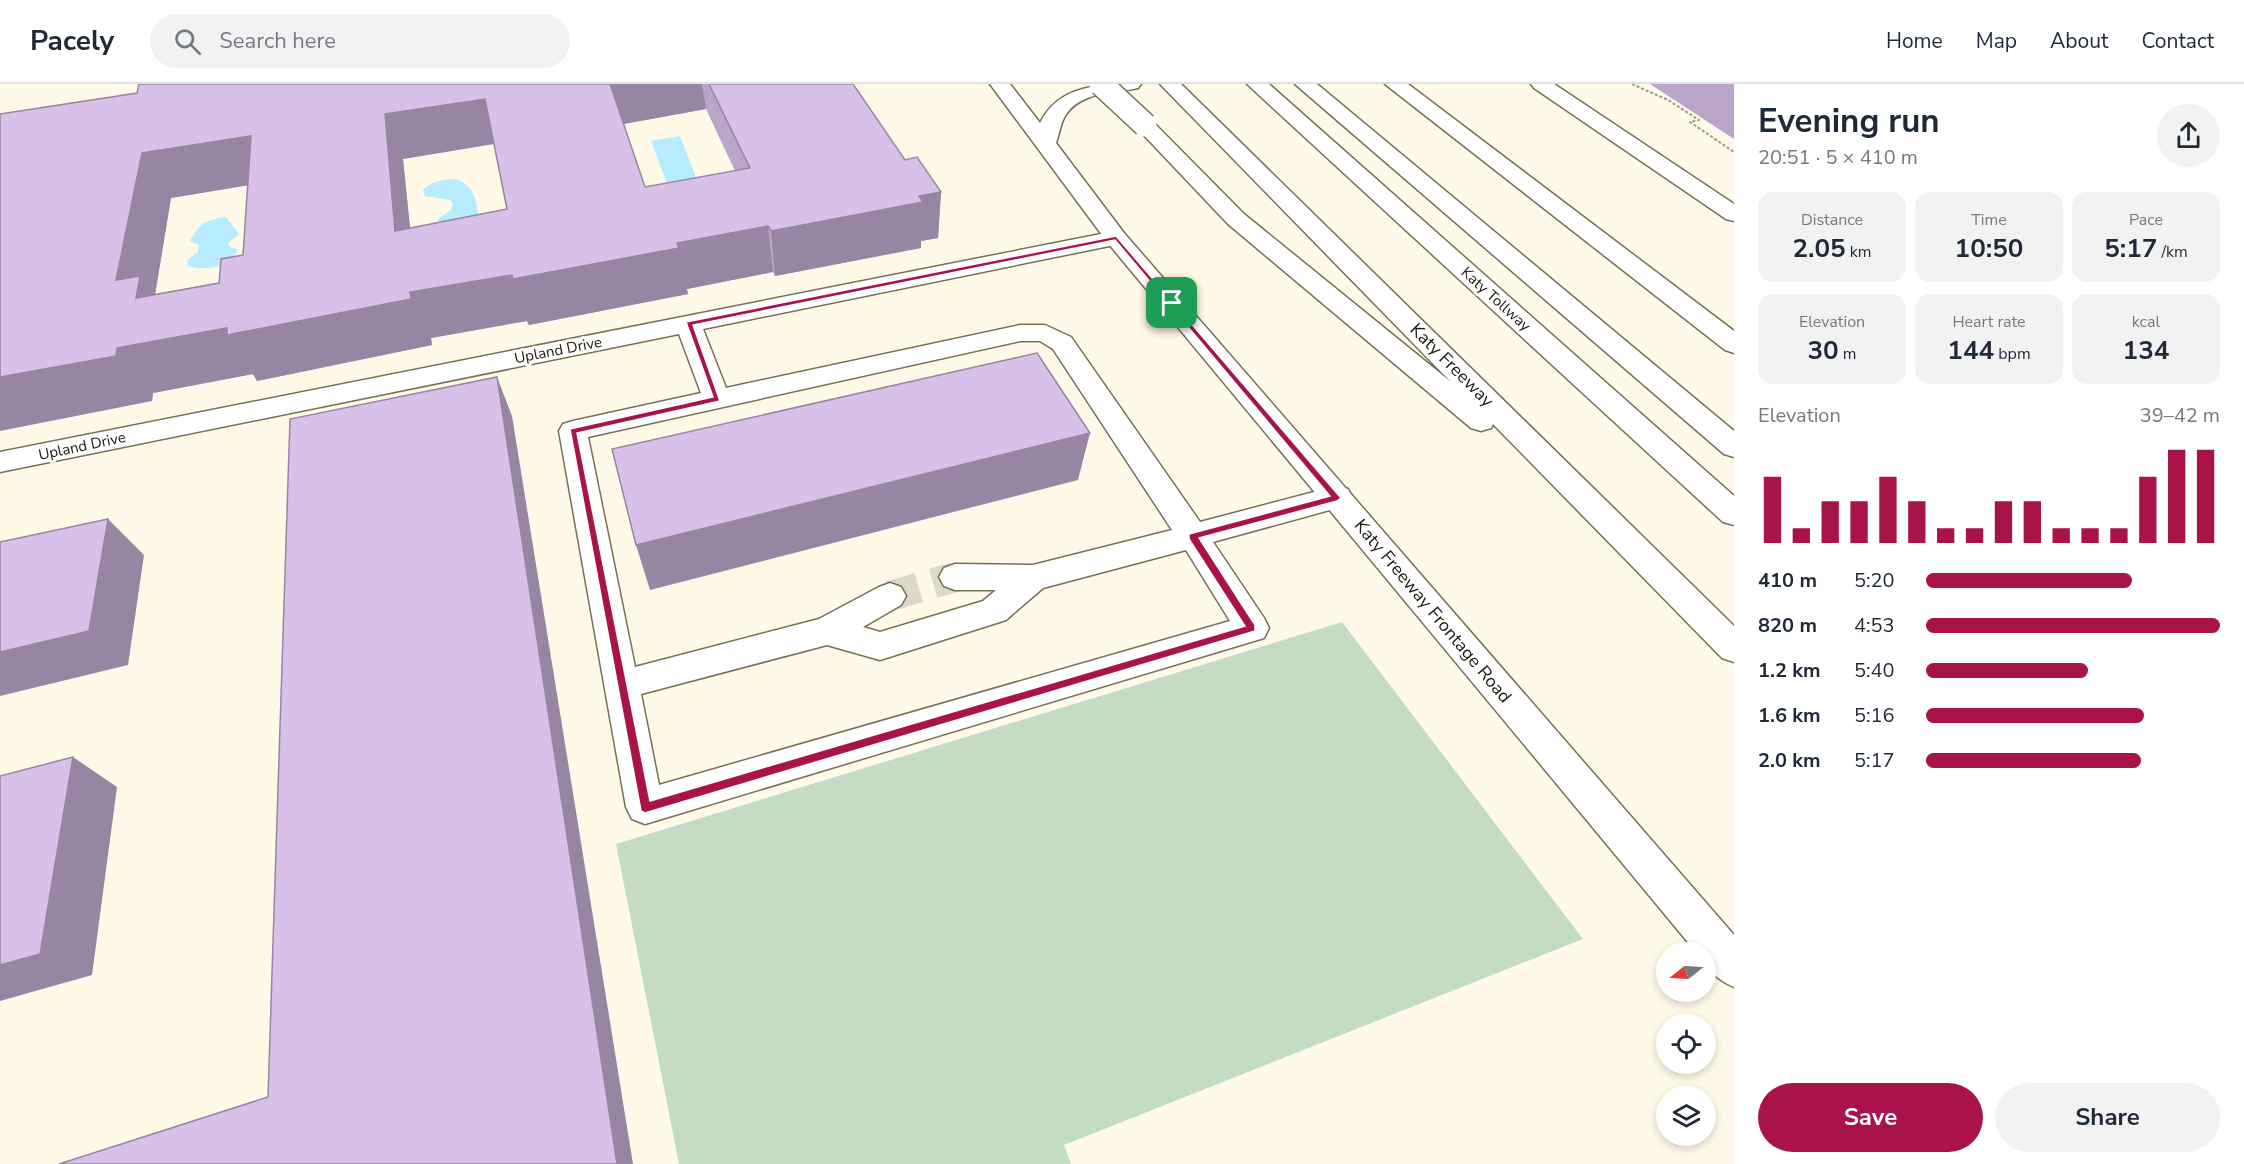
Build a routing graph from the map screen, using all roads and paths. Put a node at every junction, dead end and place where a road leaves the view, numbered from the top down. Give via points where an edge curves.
1 (1000, 84) edge
2 (1101, 84) edge
3 (1131, 84) edge
4 (1170, 84) edge
5 (1257, 84) edge
6 (1395, 84) edge
7 (1541, 84) edge
8 (1632, 84) edge
9 (1312, 90) edge
10 (1046, 142) junction
11 (1734, 152) edge
12 (1734, 214) edge
13 (1116, 238) junction
14 (688, 323) junction
15 (1734, 344) edge
16 (717, 399) junction
17 (1734, 447) edge
18 (0, 462) edge
19 (1337, 498) junction
20 (1734, 514) edge
21 (1193, 536) junction
22 (1636, 548) junction
23 (955, 577) tunnel mouth
24 (1033, 578) junction
25 (890, 596) tunnel mouth
26 (826, 631) junction
27 (1734, 648) edge
28 (621, 685) junction
29 (1734, 966) edge

1 - 10 main road, Katy Freeway Frontage Road
2 - 22 main road, bridge via 1236,219
3 - 10 main road via 1068,99 1054,115
4 - 22 main road, Katy Freeway
5 - 20 main road, Katy Tollway
6 - 15 main road
7 - 12 main road
8 - 11 path via 1668,99 1699,120 1690,122
9 - 17 main road
10 - 13 main road, Katy Freeway Frontage Road
13 - 14 main road, Upland Drive
13 - 19 main road, Katy Freeway Frontage Road
14 - 16 main road
14 - 18 main road, Upland Drive
16 - 21 main road via 1020,333 1045,333 1062,344
16 - 28 main road via 573,431
19 - 21 main road
19 - 29 main road, Katy Freeway Frontage Road
21 - 24 main road
21 - 28 main road via 1252,628 645,807
22 - 27 main road, Katy Freeway
23 - 24 main road
24 - 26 main road via 994,611 880,645
25 - 26 main road
26 - 28 main road

